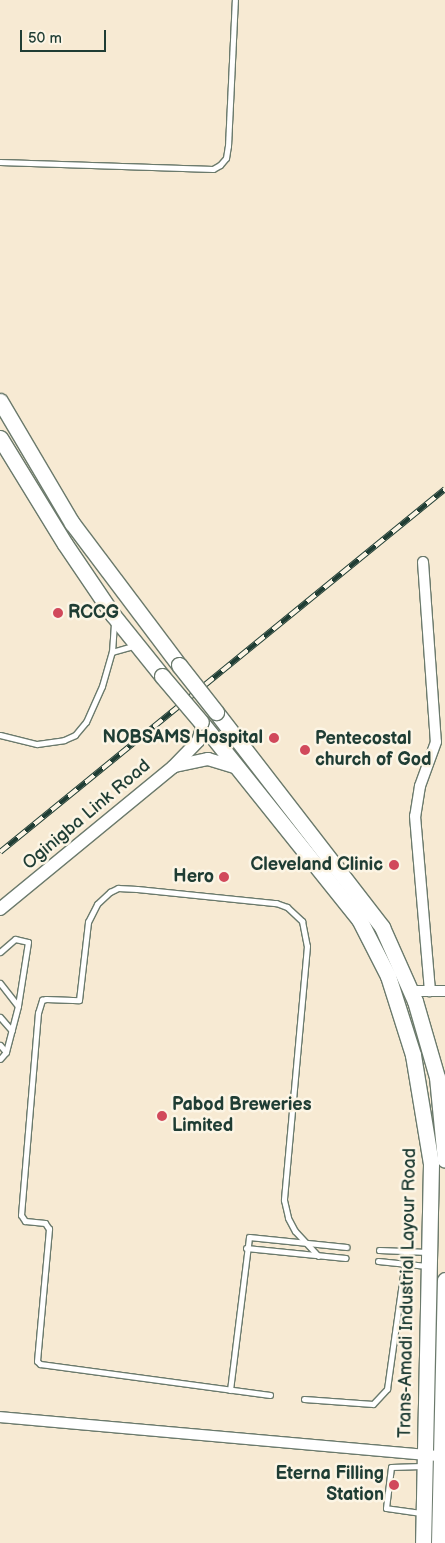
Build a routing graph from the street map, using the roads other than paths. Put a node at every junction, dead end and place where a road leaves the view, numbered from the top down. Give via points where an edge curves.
1 (235, 0) edge
2 (0, 162) edge
3 (0, 401) edge
4 (0, 438) edge
5 (423, 562) dead end
6 (113, 615) junction
7 (138, 647) junction
8 (112, 652) junction
9 (202, 724) junction
10 (0, 735) edge
11 (440, 741) edge
12 (173, 767) junction
13 (239, 768) junction
14 (0, 909) edge
15 (0, 952) edge
16 (0, 984) edge
17 (412, 991) junction
18 (430, 991) junction
19 (445, 991) edge
20 (18, 1006) junction
21 (0, 1017) edge
22 (12, 1032) junction
23 (0, 1045) edge
24 (6, 1052) junction
25 (0, 1059) edge
26 (444, 1129) edge
27 (445, 1160) edge
28 (306, 1243) junction
29 (346, 1247) dead end
30 (246, 1248) junction
31 (379, 1250) dead end
32 (406, 1253) junction
33 (318, 1256) junction
34 (344, 1258) dead end
35 (431, 1259) junction
36 (378, 1261) dead end
37 (405, 1264) junction
38 (445, 1280) edge
39 (230, 1390) junction
40 (270, 1395) dead end
41 (304, 1399) dead end
42 (0, 1417) edge
43 (441, 1456) junction
44 (425, 1461) junction
45 (424, 1513) junction
46 (441, 1536) edge
47 (423, 1543) edge

1 - 2 lane via 228,146 226,158 213,170
3 - 17 main road, Trans-Amadi Industrial Layour Road, bridge via 78,531 359,893 382,926
4 - 6 main road, Trans-Amadi Industrial Layour Road via 32,493
5 - 11 street
6 - 7 main road, Trans-Amadi Industrial Layour Road
6 - 8 lane
7 - 8 lane via 127,646
7 - 9 main road, Trans-Amadi Industrial Layour Road, bridge
8 - 10 lane via 86,722 75,735 38,744
9 - 12 street, Oginigba Link Road via 198,741
9 - 13 main road, Trans-Amadi Industrial Layour Road
11 - 18 street via 420,786 415,816
12 - 13 street via 208,759
12 - 14 street, Oginigba Link Road
13 - 35 main road, Trans-Amadi Industrial Layour Road via 340,892 359,920 388,976 414,1054 427,1123 431,1164
15 - 20 lane via 15,940 28,942
16 - 20 lane
17 - 18 street
17 - 26 main road, Trans-Amadi Industrial Layour Road via 437,1077
18 - 19 street
20 - 22 lane
21 - 22 lane
22 - 24 lane
23 - 24 lane
24 - 25 lane
26 - 27 main road, Trans-Amadi Industrial Layour Road
28 - 29 lane
28 - 30 lane via 249,1238
28 - 33 lane
28 - 39 lane via 288,1218 284,1200 308,946 302,921 287,907 276,904 137,889 118,888 110,892 97,904 88,922 79,1000 42,1000 38,1013 21,1215 25,1221 45,1223 49,1230 37,1361 40,1364
30 - 33 lane
30 - 39 lane
31 - 32 lane
32 - 35 lane
32 - 37 lane
33 - 34 lane
35 - 37 lane
35 - 44 main road, Trans-Amadi Industrial Layour Road
36 - 37 lane
37 - 41 lane via 387,1390 373,1404
38 - 43 main road, Trans-Amadi Industrial Layour Road
39 - 40 lane
42 - 44 street
43 - 44 street
43 - 46 main road, Trans-Amadi Industrial Layour Road
44 - 45 main road, Trans-Amadi Industrial Layour Road
44 - 45 lane via 391,1467 386,1508
45 - 47 main road, Trans-Amadi Industrial Layour Road

